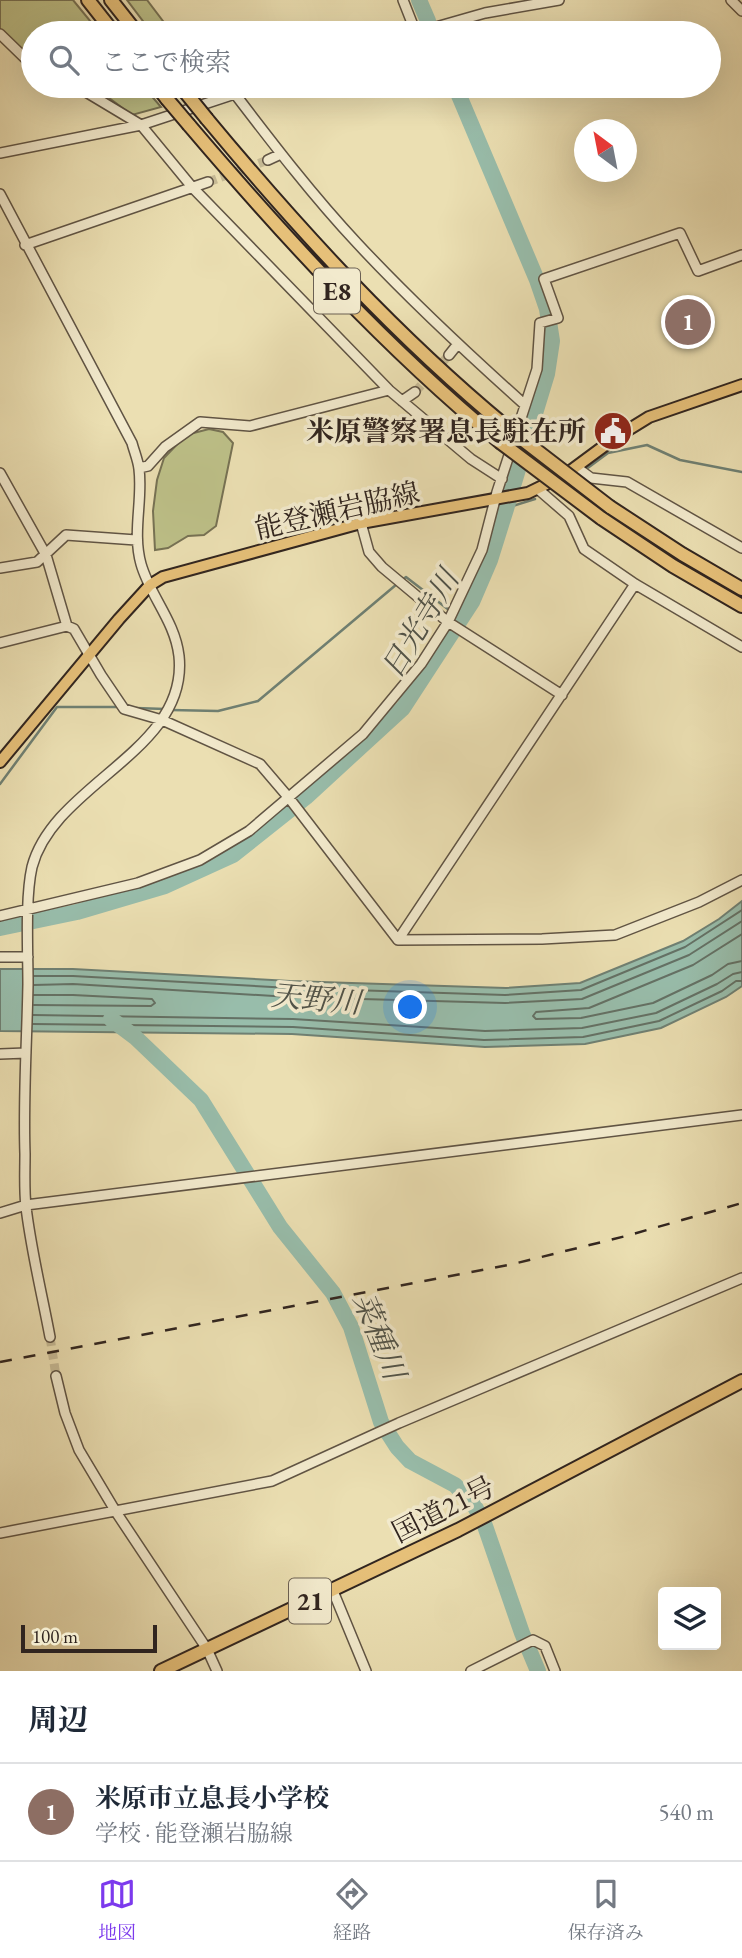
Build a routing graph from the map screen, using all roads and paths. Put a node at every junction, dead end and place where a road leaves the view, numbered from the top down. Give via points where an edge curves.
1 (88, 0) edge
2 (111, 0) edge
3 (403, 0) edge
4 (559, 0) edge
5 (731, 0) edge
6 (742, 11) edge
7 (105, 21) edge
8 (128, 21) edge
9 (411, 21) edge
10 (457, 21) edge
11 (0, 34) edge
12 (21, 54) edge
13 (96, 98) edge
14 (166, 98) edge
15 (190, 98) edge
16 (223, 98) edge
17 (238, 98) edge
18 (141, 125) junction
19 (0, 153) edge
20 (281, 154) junction
21 (268, 160) tunnel mouth
22 (208, 182) tunnel mouth
23 (192, 187) junction
24 (0, 194) edge
25 (25, 245) junction
26 (742, 255) edge
27 (457, 345) junction
28 (449, 355) tunnel mouth
29 (742, 385) edge
30 (389, 390) junction
31 (415, 392) tunnel mouth
32 (402, 401) junction
33 (525, 405) junction
34 (576, 467) junction
35 (139, 468) junction
36 (0, 473) edge
37 (502, 479) junction
38 (538, 490) junction
39 (498, 499) junction
40 (361, 523) junction
41 (136, 540) junction
42 (742, 548) edge
43 (47, 555) junction
44 (0, 568) edge
45 (635, 584) junction
46 (150, 585) junction
47 (742, 589) edge
48 (742, 606) edge
49 (449, 622) junction
50 (67, 626) junction
51 (0, 643) edge
52 (742, 647) edge
53 (88, 656) junction
54 (562, 695) junction
55 (162, 720) junction
56 (0, 762) edge
57 (290, 799) junction
58 (742, 880) edge
59 (29, 911) junction
60 (0, 916) edge
61 (398, 940) junction
62 (0, 957) edge
63 (28, 958) junction
64 (26, 1049) junction
65 (0, 1054) edge
66 (742, 1115) edge
67 (26, 1205) junction
68 (0, 1213) edge
69 (742, 1278) edge
70 (50, 1337) tunnel mouth
71 (56, 1376) tunnel mouth
72 (742, 1381) edge
73 (116, 1511) junction
74 (0, 1533) edge
75 (333, 1591) junction
76 (207, 1649) junction
77 (162, 1671) edge
78 (217, 1671) edge
79 (366, 1671) edge
80 (471, 1671) edge
81 (555, 1671) edge

1 - 7 highway
2 - 8 highway
3 - 9 street
4 - 10 street
5 - 6 street
11 - 12 street
13 - 18 street
14 - 48 highway, E8, bridge via 322,275 411,365 500,442 601,519
15 - 47 highway, E8, bridge via 271,195 431,362 610,507
16 - 18 street
17 - 20 street
18 - 19 street
18 - 23 street
20 - 21 street
20 - 27 street via 355,242
22 - 23 street
23 - 25 street
23 - 30 street
24 - 25 street
25 - 35 street via 132,443
26 - 33 street via 698,271 680,233 544,279 558,318 540,323 537,369
27 - 28 street
27 - 33 street
29 - 34 main road, 能登瀬岩脇線 via 649,417
30 - 32 street
30 - 35 street via 250,426 200,422 165,447 149,466
31 - 32 street
32 - 37 street
33 - 37 street
34 - 38 main road, 能登瀬岩脇線
34 - 42 street via 591,478 627,482
35 - 41 street
36 - 43 street
37 - 39 street
38 - 39 main road, 能登瀬岩脇線
38 - 45 street via 569,516 584,549
39 - 40 main road, 能登瀬岩脇線
39 - 49 street via 482,550
40 - 46 main road, 能登瀬岩脇線 via 163,577
40 - 49 street via 369,552 382,567
41 - 43 street via 66,535
41 - 46 street
43 - 44 street via 37,562
43 - 50 street
45 - 52 street
45 - 54 street
46 - 53 main road, 能登瀬岩脇線
46 - 55 street via 168,619 179,657 173,699
49 - 54 street
49 - 57 street via 363,734
50 - 51 street
50 - 53 street via 74,629
53 - 55 street via 124,709
53 - 56 main road, 能登瀬岩脇線
54 - 61 street
55 - 57 street via 260,764
55 - 59 street via 51,831 32,867
57 - 59 street via 200,860 138,883
57 - 61 street
58 - 61 street via 615,935
59 - 60 street
59 - 63 street
62 - 63 street
63 - 64 street
64 - 65 street
64 - 67 street
66 - 67 street
67 - 68 street
67 - 70 street
69 - 73 street via 272,1481
71 - 73 street via 79,1450
72 - 75 highway, 国道21号 / 21
73 - 74 street
73 - 76 street
75 - 76 highway, 国道21号 / 21
75 - 79 street
76 - 77 highway, 国道21号 / 21
76 - 78 street
80 - 81 street via 533,1640 545,1646

